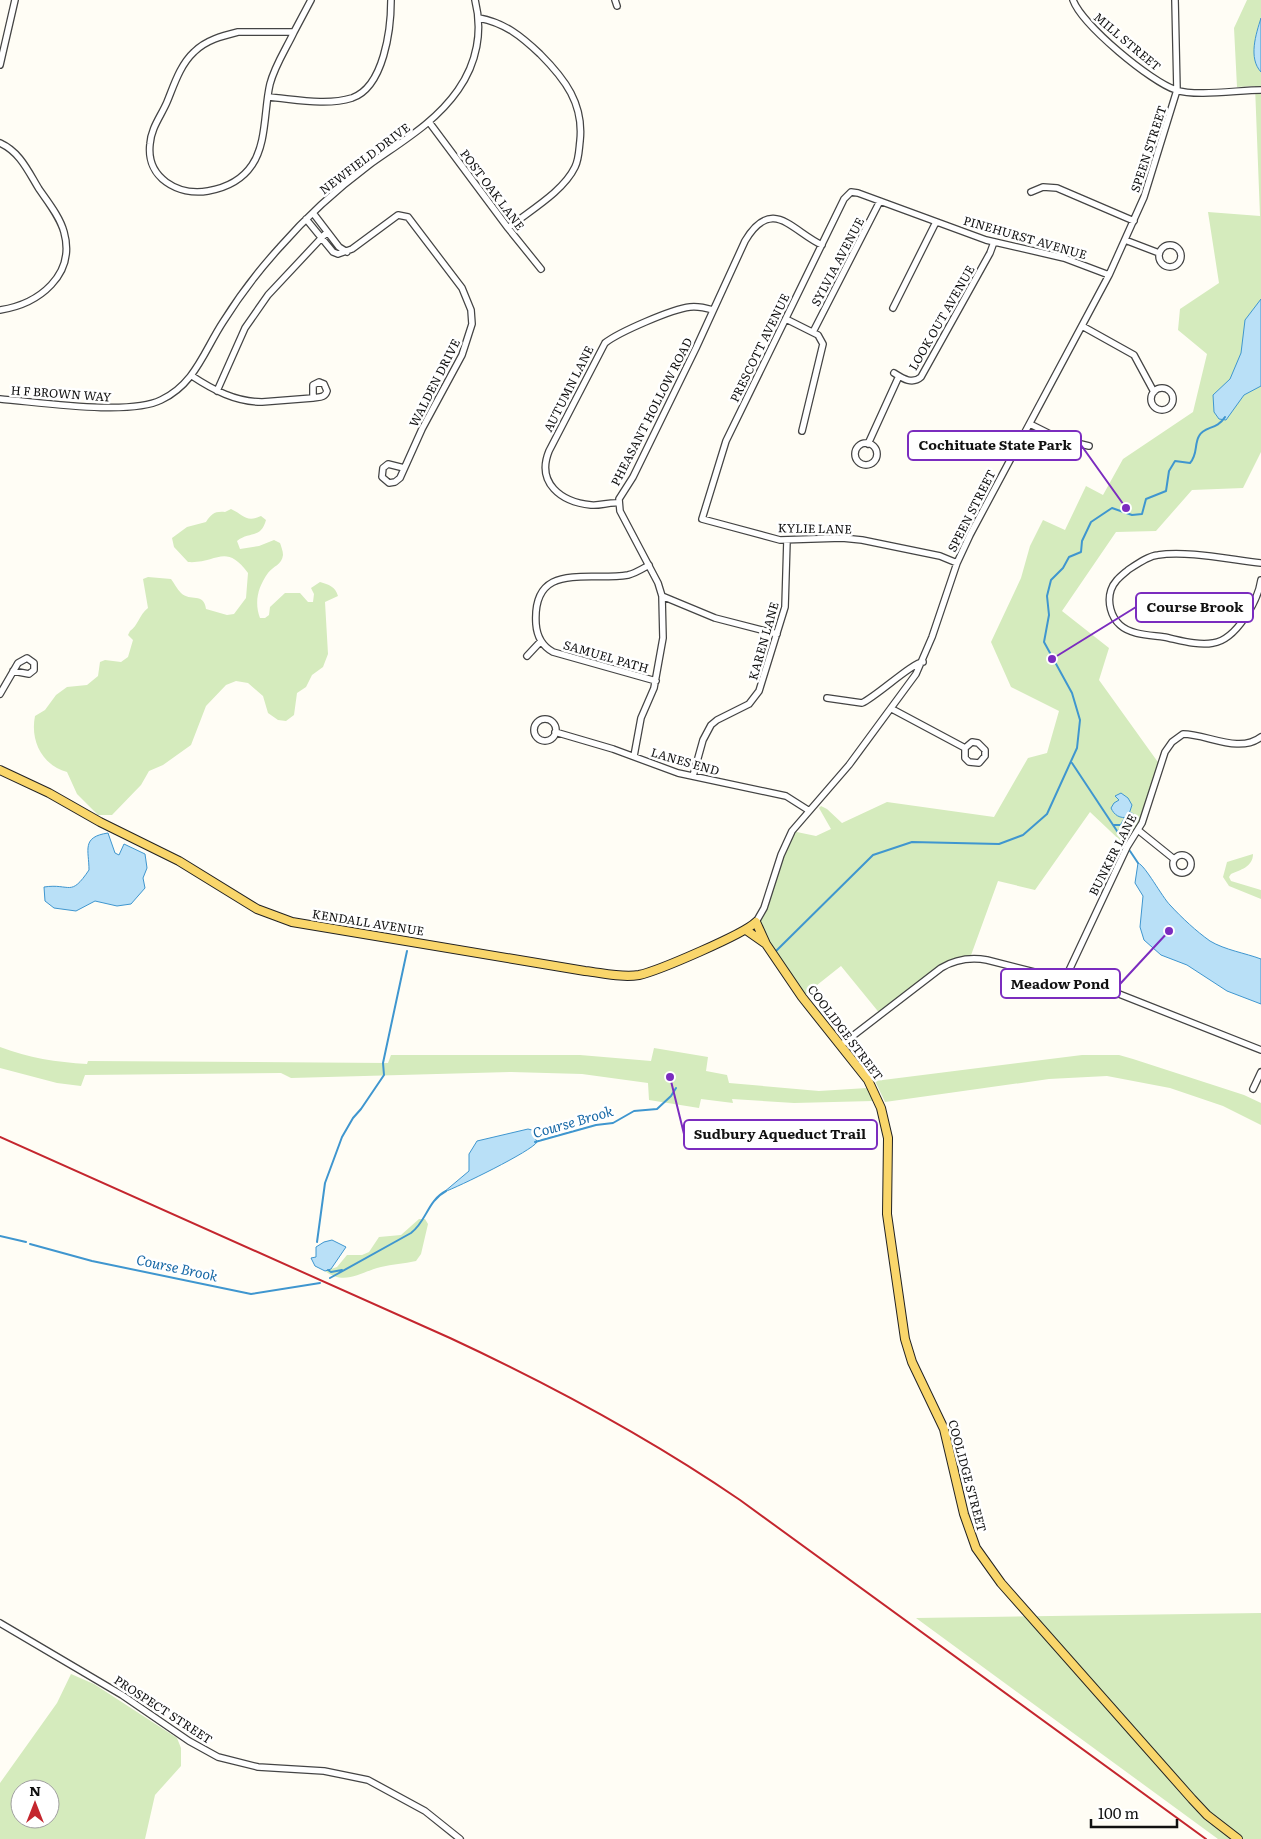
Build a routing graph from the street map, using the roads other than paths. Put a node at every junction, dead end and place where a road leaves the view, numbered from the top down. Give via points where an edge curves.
1 (15, 0) edge
2 (311, 0) edge
3 (391, 0) edge
4 (475, 0) edge
5 (1073, 0) edge
6 (1175, 0) edge
7 (479, 18) junction
8 (294, 32) junction
9 (0, 65) edge
10 (1177, 90) junction
11 (1261, 90) edge
12 (268, 97) junction
13 (429, 122) junction
14 (0, 144) edge
15 (850, 192) joint
16 (1031, 192) dead end
17 (880, 201) junction
18 (313, 212) junction
19 (306, 219) junction
20 (1134, 221) junction
21 (936, 222) junction
22 (508, 228) junction
23 (327, 232) junction
24 (321, 238) junction
25 (1125, 240) junction
26 (994, 242) junction
27 (822, 245) junction
28 (347, 252) junction
29 (1159, 253) dead end
30 (541, 269) dead end
31 (1109, 275) junction
32 (893, 308) dead end
33 (0, 310) edge
34 (713, 310) junction
35 (786, 319) junction
36 (1082, 326) junction
37 (816, 334) junction
38 (192, 376) junction
39 (217, 391) junction
40 (1154, 392) dead end
41 (312, 398) dead end
42 (0, 399) edge
43 (120, 408) joint
44 (1030, 424) junction
45 (802, 431) dead end
46 (868, 444) dead end
47 (1089, 446) dead end
48 (404, 468) dead end
49 (618, 503) junction
50 (702, 519) joint
51 (786, 540) junction
52 (957, 563) junction
53 (1261, 563) edge
54 (649, 565) junction
55 (1261, 580) edge
56 (662, 596) junction
57 (777, 634) junction
58 (541, 641) junction
59 (527, 656) dead end
60 (923, 662) junction
61 (13, 671) dead end
62 (656, 681) junction
63 (0, 694) edge
64 (827, 698) dead end
65 (892, 709) junction
66 (556, 732) dead end
67 (1261, 737) edge
68 (965, 748) dead end
69 (634, 756) junction
70 (0, 770) edge
71 (693, 776) junction
72 (808, 810) junction
73 (1138, 830) junction
74 (1174, 859) dead end
75 (756, 922) junction
76 (746, 930) junction
77 (766, 944) junction
78 (1065, 979) junction
79 (841, 1045) junction
80 (1261, 1050) edge
81 (1261, 1072) edge
82 (1253, 1089) dead end
83 (0, 1623) edge
84 (460, 1839) edge
85 (1238, 1839) edge

1 - 9 street
2 - 8 street
3 - 12 street via 389,34 375,75 362,92 337,101
4 - 7 street, NEWFIELD DRIVE
5 - 10 street, MILL STREET via 1094,29 1144,70
6 - 10 street, SPEEN STREET
7 - 13 street, NEWFIELD DRIVE via 470,70 452,98
7 - 22 street via 509,28 561,75 574,98 580,121 579,151 569,177
8 - 12 street via 278,63
8 - 12 street via 238,32 204,43 192,53 153,128 150,158 162,180 170,186 201,192 217,190 245,175 258,154
10 - 11 street
10 - 20 street, SPEEN STREET
13 - 18 street, NEWFIELD DRIVE via 362,170
13 - 22 street, POST OAK LANE
14 - 33 street via 19,156 60,222 66,248 62,269 46,291 30,301
15 - 17 street, PINEHURST AVENUE
15 - 27 street, PRESCOTT AVENUE
16 - 20 street via 1043,187 1057,188
17 - 21 street, PINEHURST AVENUE
17 - 37 street, SYLVIA AVENUE
18 - 19 street, NEWFIELD DRIVE
18 - 23 street
19 - 24 street
19 - 38 street, NEWFIELD DRIVE via 244,291
20 - 25 street, SPEEN STREET
21 - 26 street, PINEHURST AVENUE
21 - 32 street
22 - 30 street, POST OAK LANE
23 - 24 street
23 - 28 street
24 - 28 street via 333,252
24 - 39 street via 268,295 245,328
25 - 29 street
25 - 31 street, SPEEN STREET
26 - 31 street, PINEHURST AVENUE via 1064,258
26 - 46 street, LOOK OUT AVENUE via 921,377 912,381 896,375
27 - 34 street, PHEASANT HOLLOW ROAD via 792,223 776,219 761,222 745,241
27 - 35 street, PRESCOTT AVENUE
28 - 48 street, WALDEN DRIVE via 398,215 408,217 416,223 462,288 471,310 470,332 462,356
31 - 36 street, SPEEN STREET
34 - 49 street, PHEASANT HOLLOW ROAD
34 - 49 street, AUTUMN LANE via 697,306 680,309 605,343 549,451 545,474 558,493 588,505
35 - 37 street
35 - 50 street, PRESCOTT AVENUE via 723,448
36 - 40 street via 1134,355
36 - 44 street, SPEEN STREET
37 - 45 street via 823,344 822,352 807,401
38 - 39 street
38 - 43 street, NEWFIELD DRIVE via 178,390 154,404
39 - 41 street via 255,402
42 - 43 street, H F BROWN WAY
44 - 47 street via 1060,439
44 - 52 street, SPEEN STREET
49 - 54 street, PHEASANT HOLLOW ROAD
50 - 51 street, KYLIE LANE
51 - 52 street, KYLIE LANE via 856,539 940,556
51 - 57 street, KAREN LANE via 786,597
52 - 60 street, SPEEN STREET
53 - 55 street via 1171,554 1151,557 1116,581 1110,596 1111,612 1121,626 1135,632 1203,643 1218,642 1231,634 1250,610
54 - 56 street, PHEASANT HOLLOW ROAD
54 - 58 street via 627,575 564,578 550,584 541,594 536,612
56 - 57 street via 715,618
56 - 62 street, PHEASANT HOLLOW ROAD via 663,638
57 - 71 street, KAREN LANE via 755,699 711,725 703,740
58 - 59 street
58 - 62 street, SAMUEL PATH via 559,654
60 - 64 street via 913,664 895,682 862,703
60 - 65 street, SPEEN STREET
61 - 63 street
62 - 69 street, PHEASANT HOLLOW ROAD via 652,698 644,710
65 - 68 street
65 - 72 street, SPEEN STREET via 839,777
66 - 69 street, LANES END
67 - 73 street, BUNKER LANE via 1243,744 1189,734 1177,737 1163,758
69 - 71 street, LANES END
70 - 76 main road, KENDALL AVENUE via 180,861 257,909 292,922 629,976 650,972
71 - 72 street, LANES END via 777,793 794,799
72 - 75 street, SPEEN STREET via 788,838
73 - 74 street
73 - 78 street, BUNKER LANE
75 - 76 main road, KENDALL AVENUE
75 - 77 main road, COOLIDGE STREET
76 - 77 main road, COOLIDGE STREET
77 - 79 main road, COOLIDGE STREET via 802,997
78 - 79 street via 978,958 955,961 934,973
78 - 80 street via 1127,996
79 - 85 main road, COOLIDGE STREET via 868,1080 883,1111 888,1142 887,1214 904,1339 944,1429 964,1514 976,1548 1006,1588 1192,1799
81 - 82 street
83 - 84 street, PROSPECT STREET via 122,1694 188,1741 218,1757 258,1768 324,1770 368,1780 425,1811

